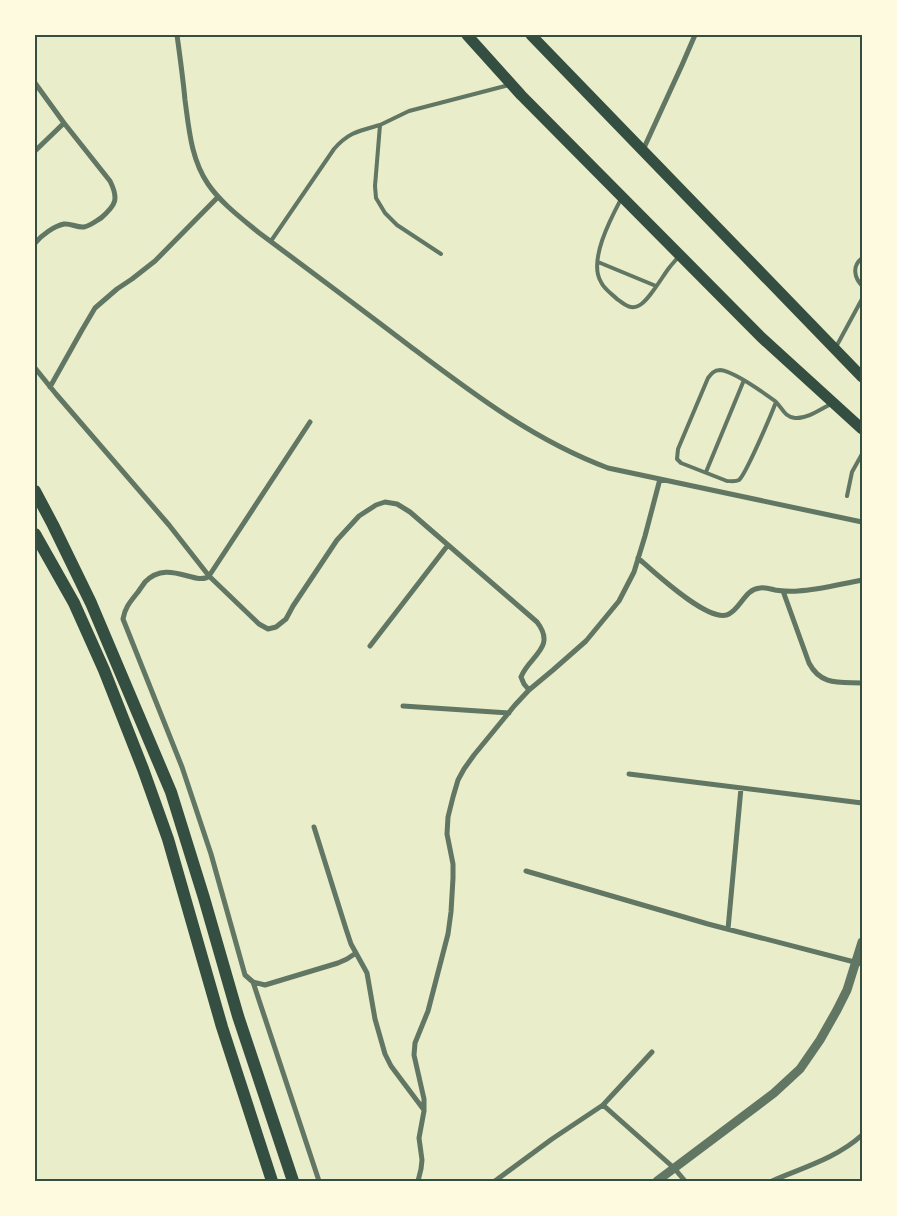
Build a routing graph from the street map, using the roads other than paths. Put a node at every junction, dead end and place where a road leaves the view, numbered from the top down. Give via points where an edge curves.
1 (177, 35) edge
2 (467, 35) edge
3 (531, 35) edge
4 (695, 35) edge
5 (35, 83) edge
6 (512, 84) junction
7 (64, 123) junction
8 (380, 125) junction
9 (643, 150) junction
10 (35, 151) edge
11 (218, 197) junction
12 (622, 197) junction
13 (271, 241) junction
14 (35, 243) edge
15 (441, 254) dead end
16 (680, 255) junction
17 (862, 258) edge
18 (598, 262) junction
19 (656, 286) junction
20 (862, 286) edge
21 (862, 299) edge
22 (835, 349) junction
23 (35, 368) edge
24 (862, 377) edge
25 (744, 380) junction
26 (50, 387) junction
27 (776, 402) junction
28 (833, 403) junction
29 (310, 422) dead end
30 (862, 429) edge
31 (862, 454) edge
32 (706, 472) junction
33 (660, 479) junction
34 (35, 491) edge
35 (847, 496) dead end
36 (862, 522) edge
37 (35, 534) edge
38 (448, 545) junction
39 (638, 558) junction
40 (209, 576) junction
41 (862, 580) edge
42 (783, 591) junction
43 (370, 646) dead end
44 (862, 683) edge
45 (529, 690) junction
46 (403, 706) dead end
47 (508, 713) junction
48 (629, 774) dead end
49 (741, 788) junction
50 (862, 803) edge
51 (314, 828) dead end
52 (526, 871) dead end
53 (728, 929) junction
54 (862, 942) edge
55 (356, 953) junction
56 (859, 964) edge
57 (253, 982) junction
58 (652, 1052) dead end
59 (603, 1105) junction
60 (424, 1111) junction
61 (862, 1135) edge
62 (674, 1168) junction
63 (272, 1181) edge
64 (293, 1181) edge
65 (319, 1181) edge
66 (418, 1181) edge
67 (495, 1181) edge
68 (657, 1181) edge
69 (685, 1181) edge
70 (772, 1181) edge

1 - 11 street via 191,145 198,165
2 - 6 main road
3 - 9 main road
4 - 9 street
5 - 7 street
6 - 8 lane via 409,111
6 - 12 main road
7 - 10 street
7 - 14 street via 110,181 115,198 111,209 95,223 83,227 65,224
8 - 13 lane via 344,138
8 - 15 lane via 374,186 376,198 397,225
9 - 22 main road
11 - 13 street
11 - 26 street via 155,261 95,308
12 - 16 main road
12 - 18 lane via 605,230
13 - 33 street via 462,385 527,428 583,459
16 - 19 lane
16 - 28 main road via 761,337
17 - 20 lane via 855,274
18 - 19 lane
18 - 19 lane via 601,282 624,305 637,307
21 - 22 lane
22 - 24 main road
23 - 26 street
25 - 27 lane
25 - 32 lane
25 - 32 lane via 721,370 711,374 678,449 677,459 681,463
26 - 40 street
27 - 28 lane via 787,416 793,418 806,416
27 - 32 lane via 738,480 728,481
28 - 30 main road
29 - 40 street
31 - 35 lane via 852,472
33 - 36 street
33 - 39 street
34 - 64 highway via 91,603 170,792 238,1016
37 - 63 highway via 74,603 143,769 168,839 222,1027
38 - 40 street via 397,504 385,502 376,505 359,516 337,540 286,619 268,629
38 - 43 street
38 - 45 street via 541,627 543,647 521,678
39 - 42 street via 699,607 721,616 728,615 755,589
39 - 45 street via 628,586 606,618 586,641
40 - 57 street via 199,579 166,572 153,577 146,581 124,610 123,619 182,767 211,854 245,975
41 - 42 street
42 - 44 street via 809,663 818,676 827,680
45 - 47 street
46 - 47 street
47 - 60 street via 464,769 448,817 453,878 448,934 414,1055 423,1091
48 - 49 street
49 - 50 street
49 - 53 street
51 - 55 street
52 - 53 street
53 - 56 street
54 - 56 street
55 - 57 street via 338,963 264,985
55 - 60 street via 367,973 385,1054
56 - 62 street via 837,1010 800,1070
57 - 65 street
58 - 59 street
59 - 62 street
59 - 67 street
60 - 66 street via 419,1138 422,1160
61 - 70 street via 828,1157
62 - 68 street
62 - 69 street

